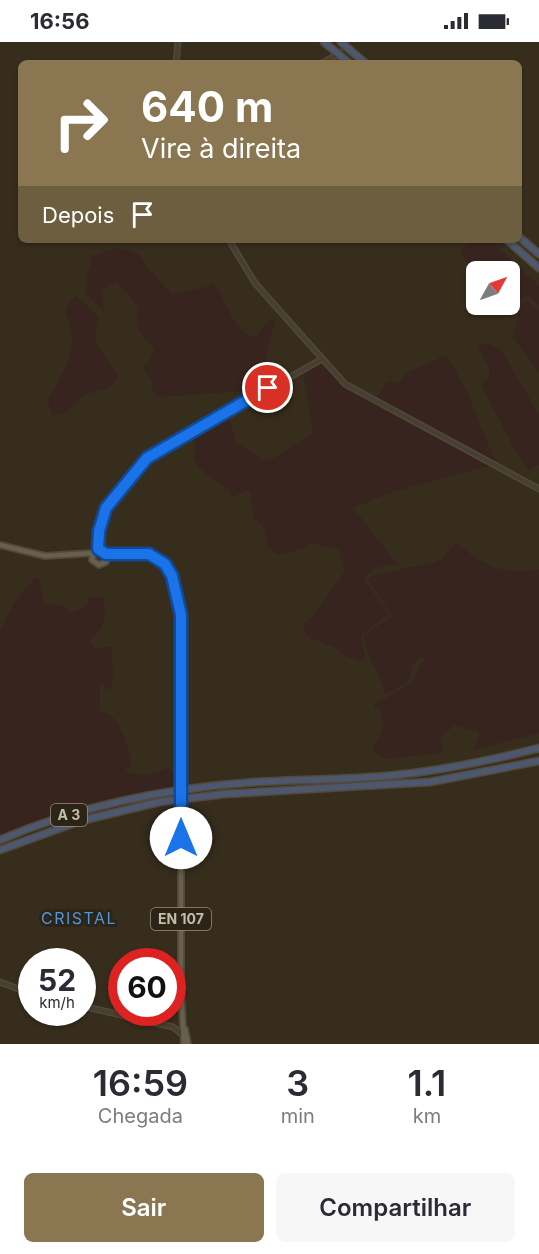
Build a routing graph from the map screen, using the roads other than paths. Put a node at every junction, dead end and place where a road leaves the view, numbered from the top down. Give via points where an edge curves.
1 (178, 42) edge
2 (324, 42) edge
3 (341, 42) edge
4 (335, 56) tunnel mouth
5 (176, 60) edge
6 (328, 60) edge
7 (345, 60) edge
8 (362, 60) edge
9 (522, 240) edge
10 (231, 243) edge
11 (510, 243) edge
12 (539, 254) edge
13 (539, 268) edge
14 (322, 359) junction
15 (539, 489) edge
16 (0, 545) edge
17 (98, 549) junction
18 (93, 553) junction
19 (106, 554) junction
20 (539, 748) edge
21 (539, 761) edge
22 (0, 840) edge
23 (0, 850) edge
24 (181, 948) edge
25 (0, 982) edge
26 (18, 989) edge
27 (96, 1009) edge
28 (184, 1026) junction
29 (173, 1027) junction
30 (184, 1036) junction
31 (186, 1044) edge

1 - 5 street
2 - 7 highway
3 - 8 highway
4 - 6 street
9 - 12 highway
10 - 14 street via 255,283
11 - 13 highway
14 - 15 street via 353,389
14 - 17 street via 150,455 106,508
16 - 18 main road, EN 107 via 45,556
17 - 18 main road
17 - 19 main road
18 - 19 main road, EN 107 via 92,560 99,565 105,562
19 - 24 main road, EN 107, bridge via 149,554 165,564 172,576 181,615
20 - 22 highway, A 3 via 405,774 238,783 163,792 77,812
21 - 23 highway, A 3 via 430,782 224,794 159,802 80,821
25 - 26 street
27 - 29 street
28 - 29 street
28 - 30 main road, EN 107
28 - 31 main road, EN 107
29 - 30 street
30 - 31 main road, EN 107

